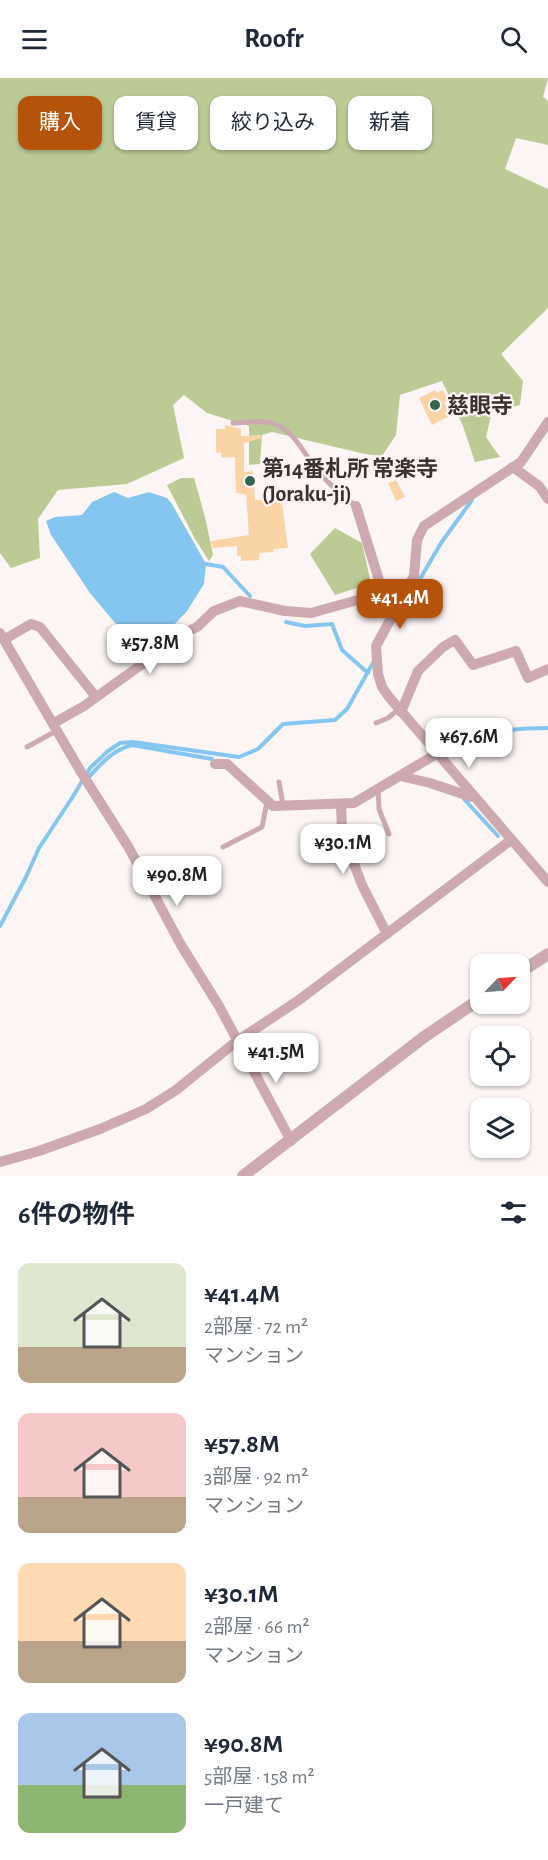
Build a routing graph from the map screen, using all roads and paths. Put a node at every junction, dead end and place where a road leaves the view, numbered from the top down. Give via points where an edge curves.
1 (548, 422) edge
2 (233, 423) dead end
3 (513, 467) junction
4 (548, 499) edge
5 (356, 506) joint
6 (383, 593) junction
7 (401, 600) junction
8 (2, 636) edge
9 (548, 669) edge
10 (96, 697) junction
11 (400, 710) junction
12 (376, 723) dead end
13 (486, 725) dead end
14 (56, 727) junction
15 (27, 747) dead end
16 (435, 750) junction
17 (215, 764) dead end
18 (400, 776) junction
19 (279, 782) dead end
20 (378, 789) junction
21 (474, 797) junction
22 (267, 800) junction
23 (341, 804) junction
24 (283, 805) junction
25 (388, 834) dead end
26 (511, 840) junction
27 (223, 847) dead end
28 (548, 882) edge
29 (387, 934) junction
30 (548, 954) edge
31 (530, 966) edge
32 (470, 1006) edge
33 (237, 1041) junction
34 (291, 1141) junction
35 (0, 1162) edge
36 (243, 1176) edge

1 - 3 street via 521,462
2 - 5 lane via 266,422 285,430 318,471
3 - 4 street via 539,486
3 - 7 street via 424,526 417,540 414,576
5 - 6 street
6 - 7 street
6 - 10 street via 310,613 240,601 224,606
7 - 11 street via 379,640 376,658 382,687
8 - 10 street via 31,624 40,627
8 - 14 street
9 - 11 street via 528,678 516,651 473,665 455,640 418,671
10 - 14 street
11 - 12 lane
11 - 16 street
13 - 16 lane
14 - 15 lane
14 - 33 street
16 - 18 street
16 - 21 street
17 - 22 street via 227,764
18 - 20 street
18 - 21 street
19 - 24 lane
20 - 23 street via 354,803
20 - 25 lane via 379,809
21 - 26 street
22 - 24 street via 273,806
22 - 27 lane via 262,827
23 - 24 street
23 - 29 street via 342,832 362,885
26 - 28 street
26 - 29 street
29 - 33 street
30 - 31 street
32 - 34 street
33 - 34 street
33 - 35 street via 146,1109
34 - 36 street

